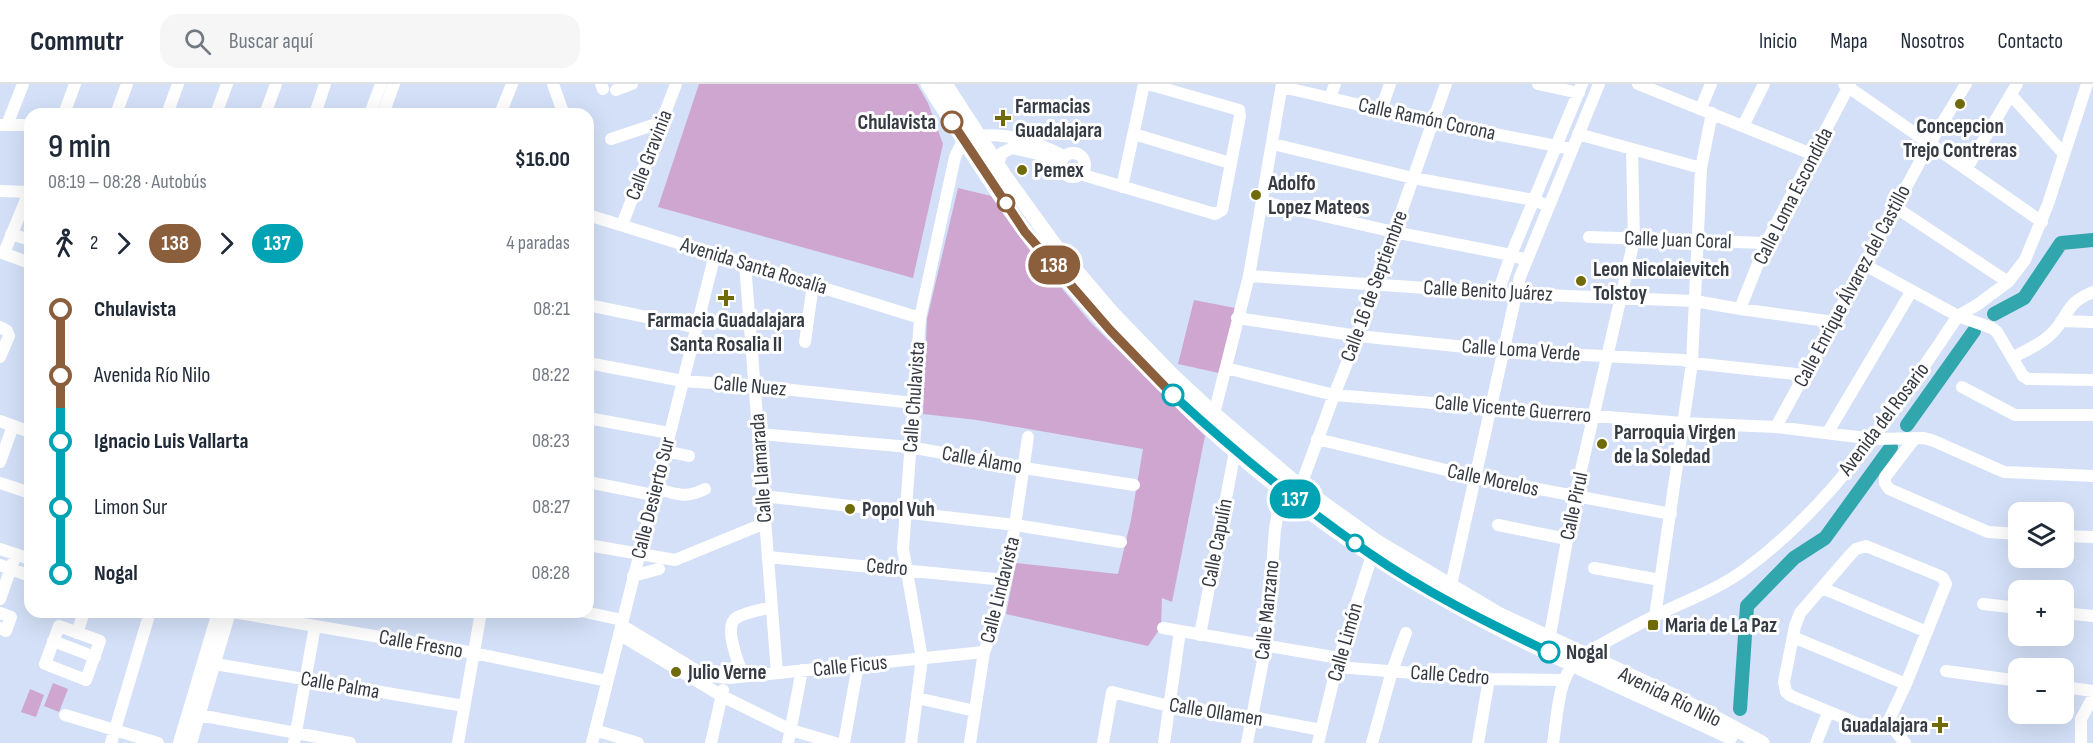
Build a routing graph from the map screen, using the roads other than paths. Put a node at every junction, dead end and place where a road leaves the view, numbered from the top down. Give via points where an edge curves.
1 (23, 84) edge
2 (75, 84) edge
3 (127, 84) edge
4 (178, 84) edge
5 (227, 84) edge
6 (276, 84) edge
7 (326, 84) edge
8 (381, 84) edge
9 (394, 84) edge
10 (512, 84) edge
11 (552, 84) edge
12 (632, 84) edge
13 (676, 84) edge
14 (928, 84) edge
15 (945, 84) edge
16 (1146, 84) edge
17 (1335, 84) edge
18 (1390, 84) edge
19 (1446, 84) edge
20 (1538, 84) edge
21 (1599, 84) edge
22 (1638, 84) edge
23 (1711, 84) edge
24 (1764, 84) edge
25 (2087, 84) edge
26 (1848, 85) edge
27 (1963, 85) edge
28 (1282, 86) edge
29 (606, 88) edge
30 (1580, 88) edge
31 (2014, 90) edge
32 (1330, 98) junction
33 (66, 108) edge
34 (118, 108) edge
35 (169, 108) edge
36 (218, 108) edge
37 (267, 108) edge
38 (317, 108) edge
39 (372, 108) edge
40 (385, 108) edge
41 (502, 108) edge
42 (561, 108) edge
43 (1381, 110) junction
44 (1706, 110) junction
45 (662, 122) junction
46 (1433, 122) junction
47 (3, 125) edge
48 (24, 125) edge
49 (1743, 126) junction
50 (1134, 134) junction
51 (1578, 134) junction
52 (996, 136) junction
53 (970, 138) junction
54 (611, 139) dead end
55 (1273, 144) junction
56 (1929, 145) junction
57 (1557, 146) junction
58 (1572, 149) junction
59 (1632, 149) junction
60 (1005, 151) junction
61 (2064, 154) junction
62 (1814, 155) junction
63 (1062, 161) junction
64 (1230, 163) junction
65 (997, 165) junction
66 (1701, 168) junction
67 (1967, 168) junction
68 (1082, 171) junction
69 (1413, 178) junction
70 (990, 180) junction
71 (1123, 183) junction
72 (0, 191) edge
73 (24, 192) edge
74 (1533, 200) junction
75 (1263, 202) junction
76 (24, 204) edge
77 (1549, 206) junction
78 (1896, 207) junction
79 (594, 217) edge
80 (2042, 222) junction
81 (622, 225) junction
82 (1394, 232) junction
83 (11, 234) junction
84 (1589, 237) dead end
85 (24, 238) edge
86 (1634, 240) junction
87 (1698, 241) junction
88 (1766, 243) junction
89 (2, 252) edge
90 (715, 254) junction
91 (1511, 255) junction
92 (1527, 260) junction
93 (24, 261) edge
94 (745, 264) junction
95 (1864, 265) junction
96 (1249, 276) junction
97 (2008, 282) junction
98 (813, 284) junction
99 (1376, 284) junction
100 (1911, 292) junction
101 (2093, 292) edge
102 (1498, 293) junction
103 (1516, 294) junction
104 (1620, 297) junction
105 (1695, 301) junction
106 (594, 306) edge
107 (1740, 309) junction
108 (920, 318) junction
109 (1108, 318) junction
110 (1237, 318) junction
111 (1963, 318) junction
112 (2061, 321) junction
113 (1834, 322) junction
114 (2093, 322) edge
115 (0, 327) edge
116 (695, 327) junction
117 (1358, 336) junction
118 (805, 342) dead end
119 (1505, 351) junction
120 (1, 354) edge
121 (1606, 356) junction
122 (2012, 358) junction
123 (1692, 363) junction
124 (594, 364) edge
125 (1226, 368) junction
126 (1805, 375) junction
127 (2093, 380) edge
128 (682, 381) junction
129 (755, 386) junction
130 (1962, 387) dead end
131 (1334, 394) junction
132 (914, 403) junction
133 (1492, 406) junction
134 (1214, 414) junction
135 (2093, 415) edge
136 (1593, 416) junction
137 (594, 419) edge
138 (1683, 423) junction
139 (4, 426) edge
140 (1776, 427) junction
141 (24, 431) edge
142 (1828, 432) junction
143 (669, 433) junction
144 (758, 434) junction
145 (1028, 437) dead end
146 (1878, 438) junction
147 (1911, 438) junction
148 (1317, 439) junction
149 (910, 447) junction
150 (665, 451) junction
151 (1234, 451) junction
152 (689, 456) dead end
153 (0, 462) edge
154 (1024, 468) junction
155 (2093, 476) edge
156 (1475, 477) junction
157 (0, 483) edge
158 (594, 483) edge
159 (1134, 485) dead end
160 (705, 489) dead end
161 (1292, 489) junction
162 (24, 491) edge
163 (654, 492) junction
164 (763, 496) junction
165 (1575, 496) junction
166 (906, 512) junction
167 (1671, 514) junction
168 (765, 523) junction
169 (1015, 525) junction
170 (1498, 525) dead end
171 (2008, 533) edge
172 (2074, 536) edge
173 (2093, 537) edge
174 (1567, 539) junction
175 (1121, 542) dead end
176 (594, 546) edge
177 (0, 549) edge
178 (1374, 549) junction
179 (16, 554) junction
180 (639, 554) junction
181 (24, 557) edge
182 (768, 557) junction
183 (5, 567) edge
184 (1594, 568) dead end
185 (659, 569) dead end
186 (906, 569) junction
187 (24, 574) edge
188 (633, 576) junction
189 (1005, 580) junction
190 (1660, 580) junction
191 (1822, 588) junction
192 (1449, 594) junction
193 (0, 599) edge
194 (1983, 604) dead end
195 (772, 607) junction
196 (2008, 607) edge
197 (2074, 614) edge
198 (6, 615) edge
199 (594, 616) edge
200 (1655, 616) junction
201 (2093, 616) edge
202 (82, 618) edge
203 (148, 618) edge
204 (217, 618) edge
205 (230, 618) edge
206 (268, 618) edge
207 (480, 618) edge
208 (315, 626) junction
209 (621, 626) junction
210 (1163, 628) dead end
211 (3, 629) edge
212 (1180, 631) junction
213 (1927, 632) junction
214 (76, 633) junction
215 (1407, 633) dead end
216 (1200, 635) junction
217 (1793, 637) junction
218 (53, 641) junction
219 (1548, 644) junction
220 (1266, 645) junction
221 (474, 652) junction
222 (984, 652) junction
223 (95, 657) junction
224 (921, 658) junction
225 (1577, 659) junction
226 (1338, 662) junction
227 (215, 664) junction
228 (858, 665) junction
229 (802, 670) junction
230 (1392, 671) junction
231 (1946, 671) dead end
232 (777, 673) junction
233 (742, 676) junction
234 (729, 678) junction
235 (305, 679) junction
236 (1489, 679) junction
237 (2008, 679) edge
238 (1563, 680) junction
239 (607, 681) junction
240 (1906, 684) junction
241 (2074, 688) edge
242 (2093, 691) edge
243 (722, 696) junction
244 (2093, 697) edge
245 (917, 698) junction
246 (464, 706) junction
247 (1169, 706) junction
248 (975, 711) junction
249 (1828, 713) junction
250 (194, 714) junction
251 (65, 715) dead end
252 (1252, 717) junction
253 (1888, 722) junction
254 (595, 730) junction
255 (791, 730) junction
256 (1321, 730) junction
257 (113, 737) edge
258 (295, 738) edge
259 (158, 743) edge
260 (179, 743) edge
261 (191, 743) edge
262 (350, 743) edge
263 (458, 743) edge
264 (592, 743) edge
265 (638, 743) edge
266 (711, 743) edge
267 (789, 743) edge
268 (835, 743) edge
269 (844, 743) edge
270 (911, 743) edge
271 (970, 743) edge
272 (1104, 743) edge
273 (1164, 743) edge
274 (1246, 743) edge
275 (1318, 743) edge
276 (1372, 743) edge
277 (1478, 743) edge
278 (1553, 743) edge
279 (1740, 743) edge
280 (1762, 743) edge
281 (1815, 743) edge
282 (1905, 743) edge
283 (2081, 743) edge

1 - 47 street
2 - 33 street
3 - 34 street
4 - 35 street
5 - 36 street
6 - 37 street
7 - 38 street
8 - 39 street
9 - 40 street
10 - 41 street
11 - 42 street
12 - 29 street
13 - 45 street, Calle Gravinia
14 - 53 main road, Avenida Río Nilo
15 - 53 main road, Avenida Río Nilo
16 - 50 street
16 - 64 street via 1239,110
17 - 32 street
18 - 43 street
19 - 46 street, Calle 16 de Septiembre
20 - 30 street
21 - 51 street
22 - 44 street
23 - 44 street
24 - 49 street
25 - 61 street, Avenida del Rosario
26 - 56 street
26 - 62 street, Calle Loma Escondida
27 - 56 street, Calle Enrique Álvarez del Castillo
28 - 32 street, Calle Ramón Corona
28 - 55 street
30 - 57 street
31 - 61 street
31 - 67 street
32 - 43 street, Calle Ramón Corona
43 - 46 street, Calle Ramón Corona
44 - 49 street
44 - 66 street
45 - 54 street
45 - 81 street, Calle Gravinia
46 - 57 street, Calle Ramón Corona
46 - 69 street, Calle 16 de Septiembre
47 - 48 street
49 - 62 street
50 - 64 street
50 - 71 street
51 - 58 street
51 - 59 street
52 - 53 street
52 - 60 street via 1004,140
52 - 63 street via 1027,141
53 - 65 main road, Avenida Río Nilo
53 - 70 main road, Avenida Río Nilo
53 - 108 street, Calle Chulavista via 956,157
55 - 69 street
55 - 75 street
56 - 67 street
56 - 78 street, Calle Enrique Álvarez del Castillo
57 - 58 street, Calle Ramón Corona
57 - 74 street
58 - 77 street
59 - 66 street
59 - 86 street, Calle Pirul
60 - 63 street via 1027,150
60 - 65 street
61 - 80 street, Avenida del Rosario
62 - 88 street, Calle Loma Escondida
63 - 68 street via 1062,170 1068,176 1076,177
63 - 68 street via 1071,152 1079,154 1083,159
64 - 71 street via 1223,208 1215,214
65 - 70 street
65 - 109 main road, Avenida Río Nilo
66 - 87 street
67 - 80 street
68 - 71 street
69 - 74 street
69 - 82 street, Calle 16 de Septiembre
70 - 109 main road, Avenida Río Nilo via 1025,232
72 - 73 street
74 - 77 street
74 - 91 street
75 - 82 street
75 - 96 street
76 - 83 street
77 - 92 street
78 - 95 street, Calle Enrique Álvarez del Castillo
78 - 97 street
79 - 81 street, Avenida Santa Rosalía
80 - 97 street, Avenida del Rosario via 2025,260
81 - 90 street, Avenida Santa Rosalía
82 - 91 street
82 - 99 street, Calle 16 de Septiembre
83 - 85 street
83 - 89 street
84 - 86 street, Calle Juan Coral
86 - 87 street, Calle Juan Coral
86 - 104 street, Calle Pirul
87 - 88 street, Calle Juan Coral
87 - 105 street
88 - 107 street, Calle Loma Escondida
89 - 93 street
90 - 94 street, Avenida Santa Rosalía
90 - 116 street, Calle Desierto Sur
91 - 92 street
91 - 102 street
92 - 103 street
94 - 98 street, Avenida Santa Rosalía
94 - 129 street, Calle Llamarada
95 - 100 street
95 - 113 street, Calle Enrique Álvarez del Castillo
96 - 99 street, Calle Benito Juárez
96 - 110 street
97 - 111 street, Avenida del Rosario
98 - 108 street, Avenida Santa Rosalía
98 - 118 street
99 - 102 street, Calle Benito Juárez
99 - 117 street, Calle 16 de Septiembre
100 - 111 street
100 - 142 street
101 - 112 street via 2074,302
102 - 103 street, Calle Benito Juárez
103 - 104 street, Calle Benito Juárez
103 - 119 street
104 - 105 street, Calle Benito Juárez
104 - 121 street, Calle Pirul
105 - 107 street, Calle Benito Juárez
105 - 123 street
106 - 116 street
107 - 113 street, Calle Benito Juárez
108 - 132 street, Calle Chulavista
109 - 134 main road, Avenida Río Nilo
109 - 151 main road, Avenida Río Nilo via 1160,383
110 - 117 street, Calle Loma Verde
110 - 125 street
111 - 122 street via 1992,328
111 - 146 street, Avenida del Rosario
112 - 114 street
112 - 122 street via 2048,338
113 - 126 street, Calle Enrique Álvarez del Castillo
115 - 120 street via 9,334
116 - 128 street, Calle Desierto Sur
117 - 119 street, Calle Loma Verde
117 - 131 street, Calle 16 de Septiembre
119 - 121 street, Calle Loma Verde
119 - 133 street
121 - 123 street, Calle Loma Verde
121 - 136 street, Calle Pirul
122 - 127 street via 2028,379
123 - 126 street, Calle Loma Verde
123 - 138 street
124 - 128 street, Calle Nuez
125 - 131 street, Calle Vicente Guerrero
125 - 134 street
126 - 140 street, Calle Enrique Álvarez del Castillo
128 - 129 street, Calle Nuez
128 - 143 street, Calle Desierto Sur
129 - 132 street, Calle Nuez
129 - 144 street, Calle Llamarada
130 - 135 street via 2015,415
131 - 133 street, Calle Vicente Guerrero
131 - 148 street, Calle 16 de Septiembre
132 - 149 street, Calle Chulavista
133 - 136 street, Calle Vicente Guerrero
133 - 156 street
134 - 161 main road, Avenida Río Nilo
136 - 138 street, Calle Vicente Guerrero
136 - 165 street, Calle Pirul
137 - 143 street
138 - 140 street, Calle Vicente Guerrero
138 - 167 street
139 - 141 street
139 - 153 street
140 - 142 street, Calle Vicente Guerrero
142 - 146 street, Calle Vicente Guerrero
143 - 150 street, Calle Desierto Sur
144 - 149 street, Calle Álamo
144 - 164 street, Calle Llamarada
145 - 154 street, Calle Lindavista
146 - 147 street, Calle Vicente Guerrero
146 - 200 street, Avenida del Rosario via 1805,519 1743,571
147 - 155 street, Calle Vicente Guerrero via 1934,441 2004,472
147 - 171 street via 1885,477 1889,489 1988,532
148 - 156 street, Calle Morelos
148 - 161 street, Calle 16 de Septiembre via 1304,477
149 - 154 street, Calle Álamo
149 - 166 street, Calle Chulavista
150 - 152 street
150 - 163 street, Calle Desierto Sur
151 - 161 main road, Avenida Río Nilo
151 - 216 street, Calle Capulín
154 - 159 street, Calle Álamo
154 - 169 street, Calle Lindavista
156 - 165 street, Calle Morelos
156 - 192 street
157 - 162 street
158 - 163 street
160 - 163 street via 693,495
161 - 178 main road, Avenida Río Nilo
161 - 220 street, Calle Manzano via 1280,500 1275,529
163 - 180 street, Calle Desierto Sur
164 - 166 street
164 - 168 street, Calle Llamarada
165 - 167 street, Calle Morelos
165 - 174 street, Calle Pirul
166 - 169 street
166 - 186 street, Calle Chulavista
167 - 190 street
168 - 180 street via 675,560
168 - 182 street, Calle Llamarada
169 - 175 street
169 - 189 street, Calle Lindavista
170 - 174 street
172 - 173 street
174 - 219 street, Calle Pirul
176 - 180 street
177 - 179 street
178 - 192 main road, Avenida Río Nilo
178 - 226 street, Calle Limón
179 - 181 street
179 - 183 street
180 - 188 street, Calle Desierto Sur
182 - 186 street, Cedro
182 - 195 street, Calle Llamarada
183 - 187 street
183 - 193 street
184 - 190 street
185 - 188 street
186 - 189 street, Cedro
186 - 224 street, Calle Chulavista
188 - 209 street, Calle Desierto Sur
189 - 222 street, Calle Lindavista via 999,613
190 - 200 street
191 - 213 street
191 - 213 street via 1856,549 1866,546 1940,576 1945,580 1945,589
191 - 217 street via 1800,613
192 - 219 main road, Avenida Río Nilo via 1498,614
194 - 196 street
195 - 232 street, Calle Llamarada
195 - 233 street via 738,617 731,624
197 - 201 street
198 - 211 street
199 - 209 street
200 - 225 street, Avenida del Rosario
202 - 214 street
203 - 257 street
204 - 250 street
205 - 227 street
206 - 208 street, Calle Fresno
207 - 221 street
208 - 221 street, Calle Fresno
208 - 235 street
209 - 234 street, Calle Ficus via 699,672
209 - 239 street, Calle Desierto Sur
209 - 243 street
210 - 212 street, Calle Cedro
212 - 216 street, Calle Cedro
212 - 247 street
213 - 240 street
214 - 218 street via 58,626
214 - 223 street via 100,642
215 - 230 street
216 - 220 street, Calle Cedro
217 - 240 street
217 - 249 street via 1784,682 1786,692
218 - 223 street
218 - 223 street via 45,664 87,680
219 - 225 main road, Avenida Río Nilo
220 - 226 street, Calle Cedro
220 - 252 street, Calle Manzano
221 - 239 street, Calle Fresno
221 - 246 street
222 - 224 street, Calle Ficus
222 - 248 street, Calle Lindavista
224 - 228 street, Calle Ficus
224 - 245 street, Calle Chulavista
225 - 238 street
225 - 279 main road, Avenida Río Nilo
225 - 280 main road, Avenida Río Nilo via 1678,698
226 - 230 street, Calle Cedro
226 - 256 street, Calle Limón
227 - 235 street, Calle Palma
227 - 250 street
228 - 229 street, Calle Ficus
228 - 269 street
229 - 232 street, Calle Ficus
229 - 255 street
230 - 236 street, Calle Cedro
230 - 276 street
231 - 237 street
232 - 233 street, Calle Ficus
233 - 234 street, Calle Ficus
234 - 243 street
235 - 246 street, Calle Palma
235 - 258 street
236 - 238 street, Calle Cedro
236 - 277 street
238 - 278 street
239 - 254 street, Calle Desierto Sur
240 - 253 street
241 - 242 street
243 - 255 street
243 - 266 street
244 - 283 street via 2080,719
245 - 248 street
245 - 270 street, Calle Chulavista
246 - 263 street
247 - 252 street, Calle Ollamen
247 - 272 street, Calle Ollamen via 1112,692
247 - 273 street
248 - 271 street, Calle Lindavista
249 - 253 street via 1866,727
249 - 281 street
250 - 258 street
250 - 260 street
250 - 261 street
251 - 257 street
252 - 256 street, Calle Ollamen
252 - 274 street, Calle Manzano
253 - 282 street
254 - 264 street, Calle Desierto Sur
254 - 265 street
255 - 267 street
255 - 268 street
256 - 275 street, Calle Limón
257 - 259 street
258 - 262 street

